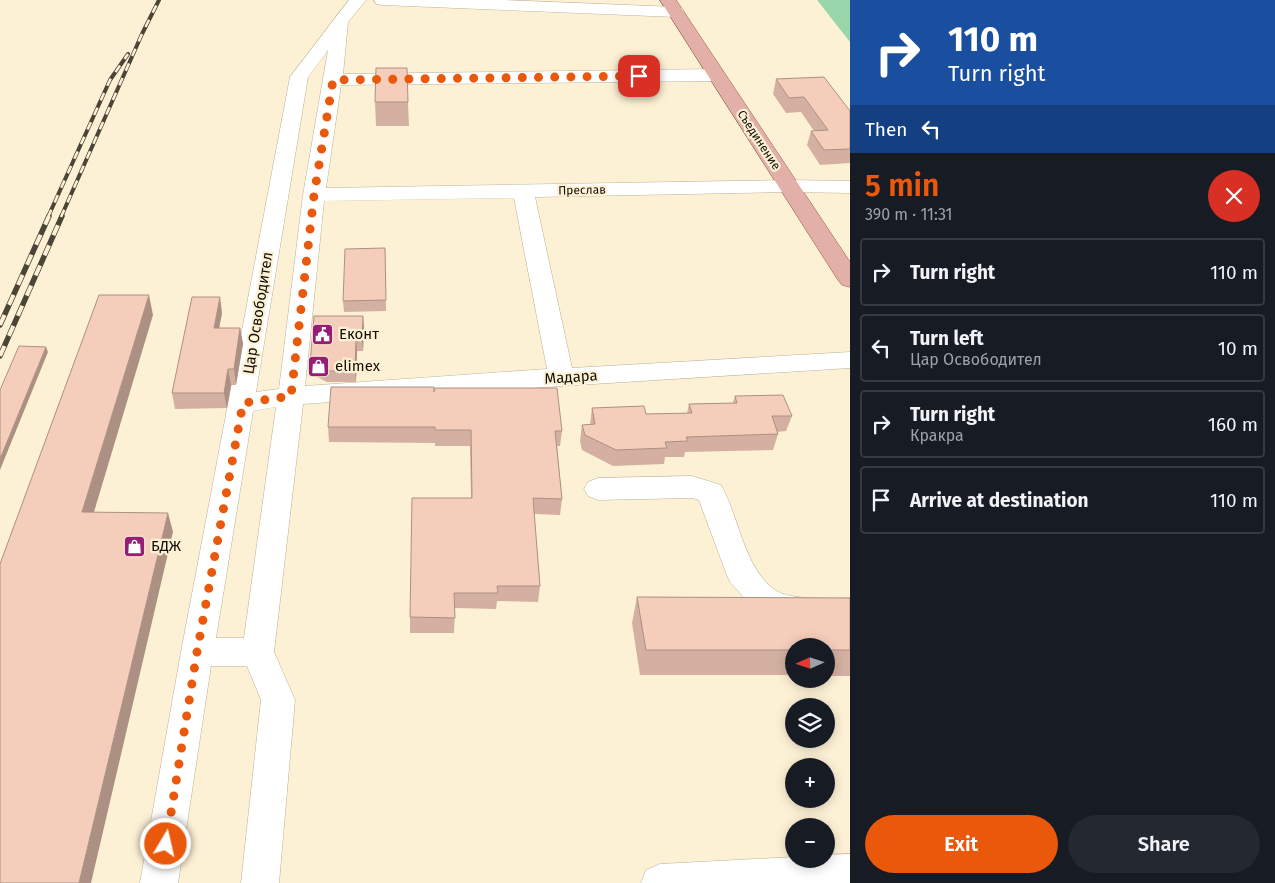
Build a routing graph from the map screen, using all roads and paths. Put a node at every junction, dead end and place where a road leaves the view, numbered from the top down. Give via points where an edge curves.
1 (358, 0) edge
2 (382, 0) edge
3 (672, 6) edge
4 (340, 21) junction
5 (715, 74) junction
6 (333, 80) junction
7 (789, 186) junction
8 (850, 187) edge
9 (523, 191) junction
10 (314, 195) junction
11 (850, 280) edge
12 (850, 360) edge
13 (561, 377) junction
14 (291, 396) junction
15 (243, 403) junction
16 (598, 490) dead end
17 (850, 611) edge
18 (197, 652) junction
19 (258, 652) junction
20 (850, 873) edge
21 (159, 883) edge
22 (260, 883) edge
23 (660, 883) edge

1 - 4 street, Цар Освободител
2 - 3 street
3 - 5 main road, Съединение
4 - 6 street
4 - 15 street, Цар Освободител via 299,77
5 - 6 street
5 - 7 main road, Съединение
6 - 10 street
7 - 8 street, Преслав
7 - 9 street, Преслав
7 - 11 main road, Съединение
9 - 10 street, Преслав
9 - 13 street
10 - 14 street
12 - 13 street, Мадара
13 - 14 street, Мадара
14 - 15 street, Мадара
14 - 19 street
15 - 18 street, Цар Освободител
16 - 17 street via 692,487 712,493 741,574 765,600 797,609
18 - 19 street
18 - 21 street, Цар Освободител
19 - 22 street via 278,700
20 - 23 street

